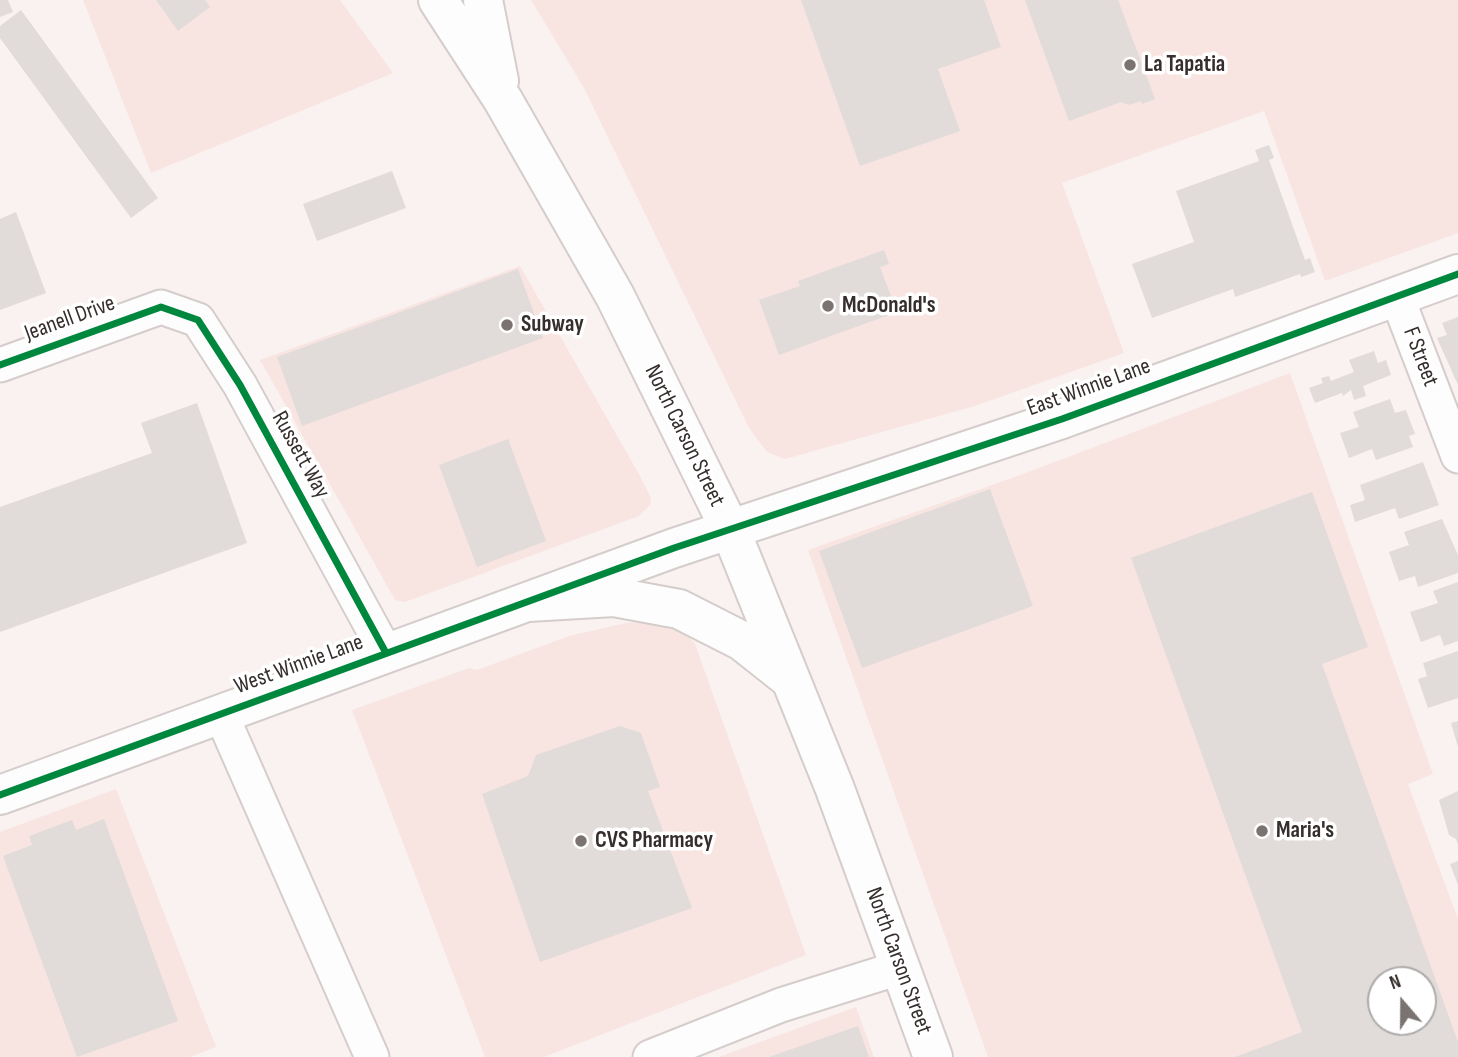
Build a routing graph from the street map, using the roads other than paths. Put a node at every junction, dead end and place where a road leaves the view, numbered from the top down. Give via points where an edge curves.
1 (438, 0) edge
2 (483, 0) edge
3 (503, 100) junction
4 (1458, 274) edge
5 (1397, 297) junction
6 (152, 310) joint
7 (0, 365) edge
8 (1458, 456) edge
9 (730, 529) junction
10 (528, 602) junction
11 (386, 653) junction
12 (792, 680) junction
13 (220, 715) junction
14 (0, 795) edge
15 (902, 967) junction
16 (372, 1057) edge
17 (650, 1057) edge
18 (933, 1057) edge

1 - 3 main road, North Carson Street
2 - 3 main road
3 - 9 main road, North Carson Street via 614,296
4 - 5 main road, East Winnie Lane
5 - 8 street, F Street
5 - 9 main road, East Winnie Lane via 1062,419
6 - 7 street, Jeanell Drive
6 - 11 street, Russett Way via 161,307 198,320 240,385
9 - 10 main road, West Winnie Lane
9 - 12 main road, North Carson Street
10 - 11 main road, West Winnie Lane
10 - 12 main road via 614,597 679,609 742,641
11 - 13 main road, West Winnie Lane
12 - 15 main road, North Carson Street
13 - 14 main road, West Winnie Lane
13 - 16 street
15 - 17 street via 781,1006
15 - 18 main road, North Carson Street

